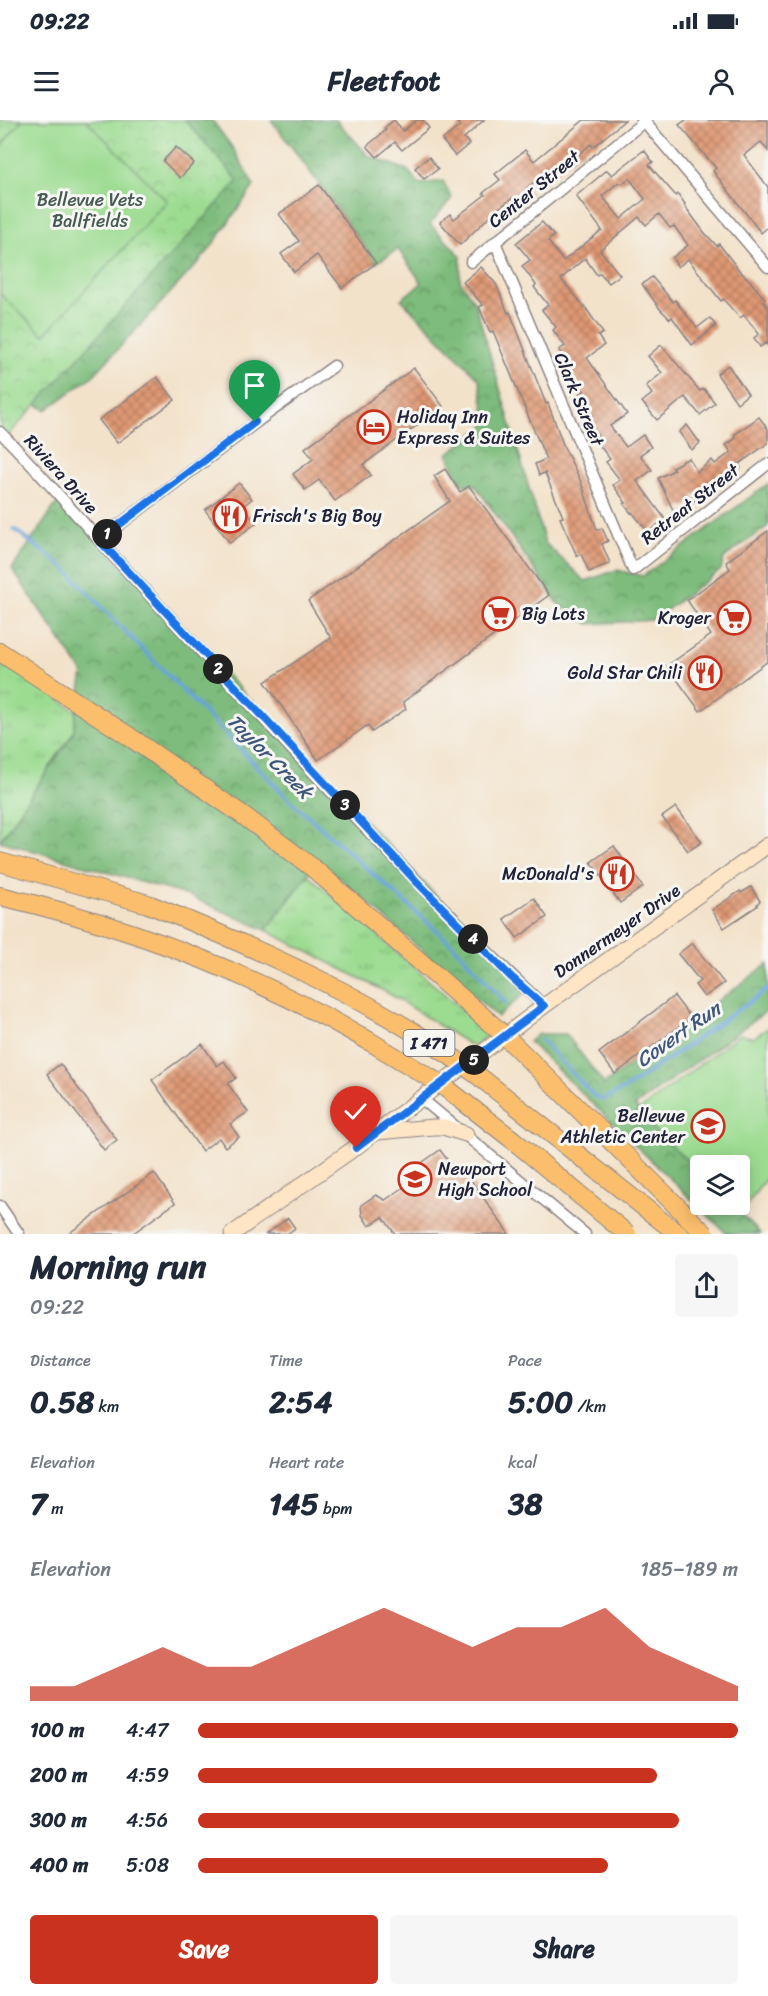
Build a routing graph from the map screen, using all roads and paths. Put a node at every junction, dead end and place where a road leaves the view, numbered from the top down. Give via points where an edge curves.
1 (644, 120) edge
2 (495, 242) junction
3 (471, 262) dead end
4 (768, 267) edge
5 (334, 366) dead end
6 (0, 432) edge
7 (768, 464) edge
8 (99, 540) junction
9 (633, 570) joint
10 (0, 652) edge
11 (768, 845) edge
12 (0, 862) edge
13 (0, 896) edge
14 (0, 902) edge
15 (38, 904) junction
16 (544, 1006) junction
17 (422, 1099) junction
18 (377, 1132) junction
19 (466, 1134) junction
20 (0, 1206) edge
21 (19, 1234) edge
22 (233, 1234) edge
23 (585, 1234) edge
24 (627, 1234) edge
25 (678, 1234) edge
26 (705, 1234) edge

1 - 2 street, Center Street
1 - 4 street
2 - 3 street, Center Street
2 - 9 street, Clark Street
5 - 8 street
6 - 8 street, Riviera Drive
7 - 9 street, Retreat Street
8 - 16 street, Riviera Drive via 417,882
10 - 26 highway, bridge via 244,816 339,890 505,1036
11 - 16 street, Donnermeyer Drive
12 - 25 highway, I 471, bridge via 148,904 278,958 387,1015 476,1074
13 - 15 highway, I 471
14 - 15 highway
15 - 24 highway, I 471, bridge via 199,957 332,1020 442,1085
16 - 17 street, Donnermeyer Drive
17 - 18 street, Donnermeyer Drive
17 - 19 street
18 - 19 street via 443,1127
18 - 22 street, Donnermeyer Drive
19 - 23 street
20 - 21 street

